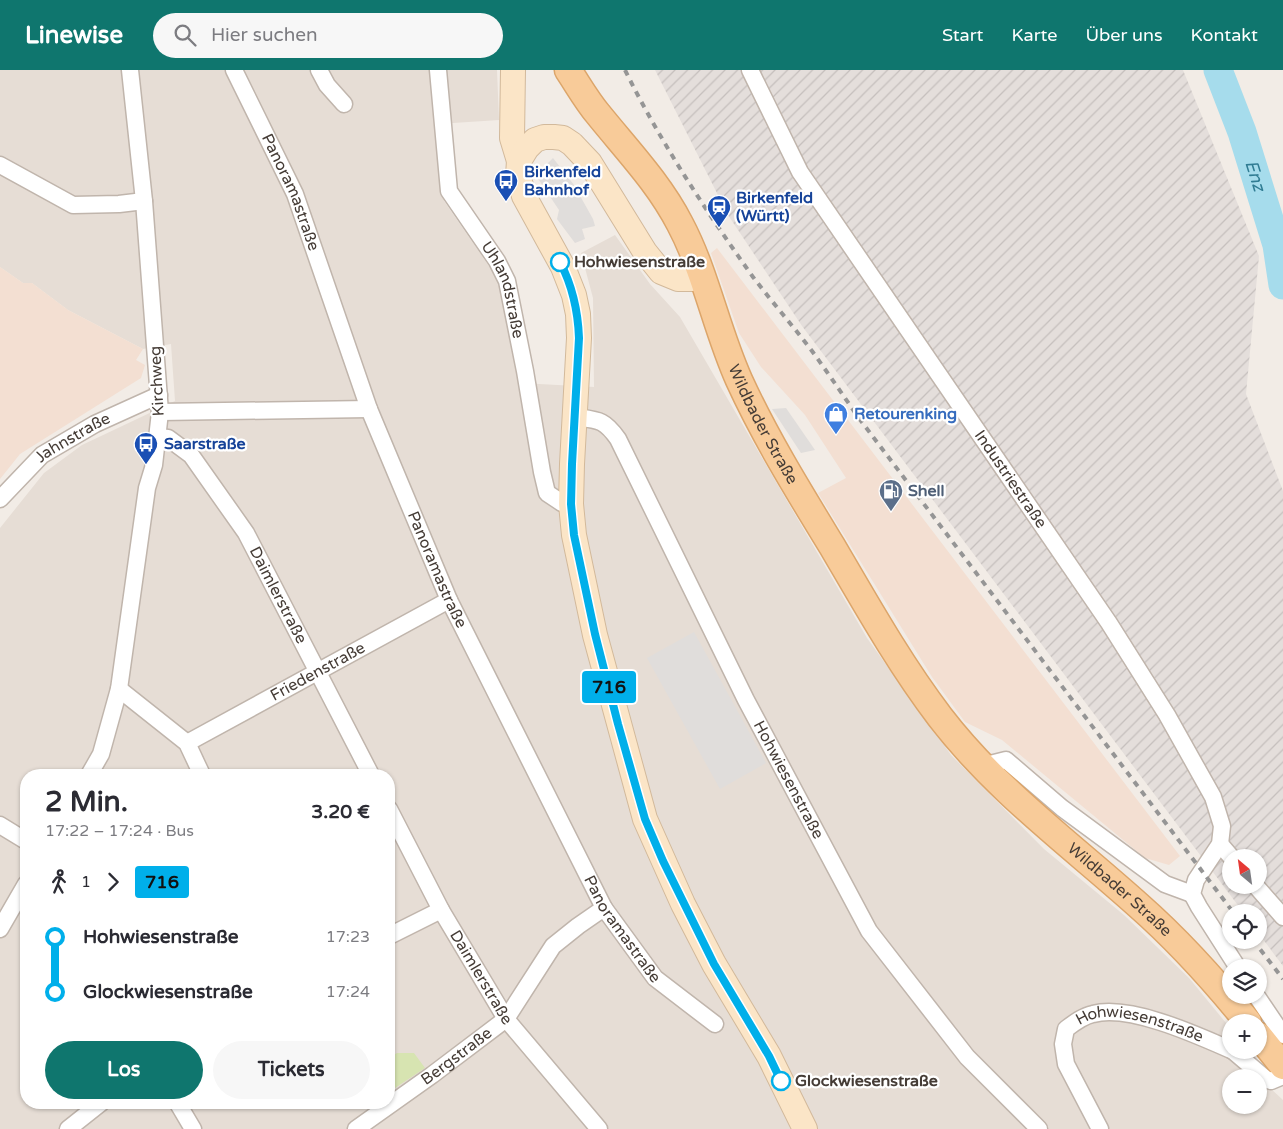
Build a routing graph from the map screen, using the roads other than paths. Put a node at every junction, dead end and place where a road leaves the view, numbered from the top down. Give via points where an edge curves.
1 (130, 70) edge
2 (234, 70) edge
3 (319, 70) edge
4 (438, 70) edge
5 (512, 70) edge
6 (568, 70) edge
7 (750, 70) edge
8 (344, 104) dead end
9 (520, 161) junction
10 (0, 165) edge
11 (144, 201) junction
12 (701, 276) junction
13 (159, 395) junction
14 (369, 409) junction
15 (160, 412) junction
16 (575, 417) junction
17 (158, 437) junction
18 (0, 500) edge
19 (571, 504) junction
20 (449, 600) junction
21 (317, 671) junction
22 (119, 689) junction
23 (187, 743) junction
24 (982, 766) junction
25 (92, 769) edge
26 (199, 769) edge
27 (368, 769) edge
28 (395, 821) edge
29 (0, 825) edge
30 (20, 837) edge
31 (1220, 844) junction
32 (1224, 849) edge
33 (20, 894) edge
34 (1192, 894) junction
35 (1264, 894) edge
36 (604, 908) junction
37 (441, 910) junction
38 (1283, 917) edge
39 (0, 929) edge
40 (395, 933) edge
41 (1232, 959) edge
42 (1262, 1004) edge
43 (1242, 1014) edge
44 (506, 1019) junction
45 (715, 1024) dead end
46 (1283, 1035) edge
47 (1222, 1046) edge
48 (1267, 1052) edge
49 (1243, 1059) edge
50 (1279, 1075) edge
51 (395, 1093) edge
52 (93, 1109) edge
53 (181, 1109) edge
54 (372, 1109) edge
55 (68, 1129) edge
56 (193, 1129) edge
57 (356, 1129) edge
58 (599, 1129) edge
59 (805, 1129) edge
60 (1039, 1129) edge
61 (1100, 1129) edge

1 - 11 street, Kirchweg
2 - 14 street, Panoramastraße via 295,194
3 - 8 street
4 - 19 street, Uhlandstraße via 449,191 498,261 507,281 547,493 562,503
5 - 9 main road via 512,138
6 - 12 main road, Wildbader Straße via 597,113 664,196 680,224
7 - 31 street, Industriestraße via 800,172 1109,622 1168,715 1213,797 1222,826
9 - 12 main road via 535,140 554,136 563,138 590,163 661,272 678,279
9 - 16 main road via 518,175 524,196 563,267 574,295 579,338
10 - 11 street via 73,205
11 - 13 street, Kirchweg
12 - 24 main road, Wildbader Straße via 740,382 797,487 914,682
13 - 15 street, Kirchweg
13 - 18 street, Jahnstraße via 95,424 42,454
14 - 15 street
14 - 20 street, Panoramastraße
15 - 17 street, Kirchweg
16 - 19 main road
16 - 60 street, Hohwiesenstraße via 596,419 608,426 618,439 746,700 869,931 967,1057
17 - 21 street, Daimlerstraße via 168,438 191,455 246,533
17 - 22 street, Kirchweg via 147,488
19 - 59 main road via 579,564 595,634 645,819 687,912 769,1056
20 - 21 street, Friedenstraße
20 - 36 street, Panoramastraße
21 - 23 street, Friedenstraße
21 - 27 street, Daimlerstraße
22 - 23 street
22 - 25 street, Kirchweg via 101,754
23 - 26 street
24 - 34 street, Wildbader Straße via 1006,760 1062,808 1165,884
24 - 43 main road, Wildbader Straße via 1024,807 1174,937
28 - 37 street, Daimlerstraße
29 - 30 street
31 - 32 street
31 - 34 street via 1196,880
33 - 39 street
34 - 41 street
35 - 38 street
36 - 44 street, Bergstraße via 553,946
36 - 45 street, Panoramastraße via 656,978
37 - 40 street
37 - 44 street, Daimlerstraße
42 - 46 street
44 - 51 street, Bergstraße
44 - 58 street, Daimlerstraße
47 - 61 street, Hohwiesenstraße via 1160,1022 1118,1012 1094,1013 1080,1019 1066,1029 1063,1044 1066,1064
48 - 50 main road
49 - 50 street, Hohwiesenstraße via 1266,1079
52 - 55 street
53 - 56 street
54 - 57 street, Bergstraße

